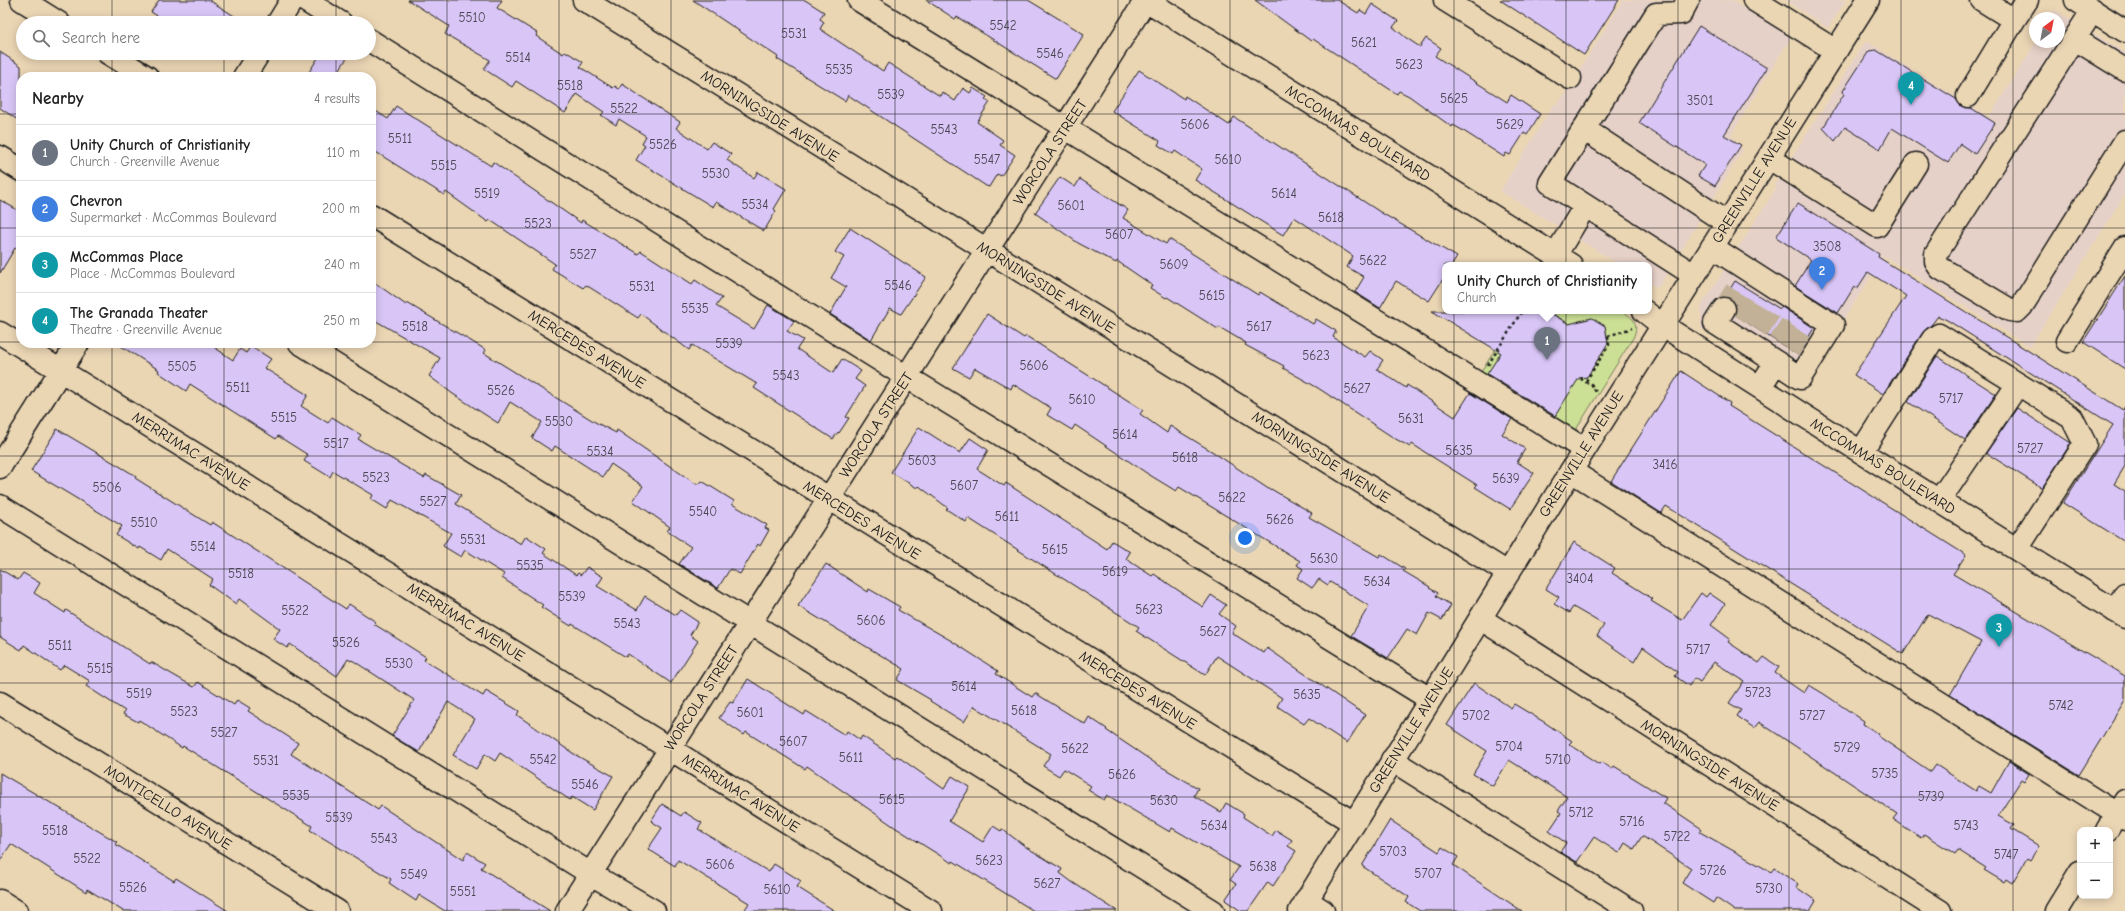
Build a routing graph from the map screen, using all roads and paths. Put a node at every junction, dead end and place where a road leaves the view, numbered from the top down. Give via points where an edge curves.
1 (22, 0) edge
2 (292, 0) edge
3 (304, 0) edge
4 (584, 0) edge
5 (859, 0) edge
6 (1146, 0) edge
7 (1445, 0) edge
8 (1688, 0) edge
9 (1754, 0) edge
10 (1868, 0) edge
11 (1982, 0) edge
12 (2027, 0) edge
13 (2084, 5) edge
14 (48, 16) edge
15 (282, 16) edge
16 (330, 16) edge
17 (2014, 20) junction
18 (2125, 30) edge
19 (2075, 39) junction
20 (376, 44) edge
21 (1836, 51) junction
22 (119, 60) edge
23 (255, 60) edge
24 (2123, 63) edge
25 (139, 72) edge
26 (247, 72) edge
27 (1570, 78) dead end
28 (1968, 96) dead end
29 (1066, 127) junction
30 (1584, 129) junction
31 (2125, 140) edge
32 (0, 157) edge
33 (1769, 158) junction
34 (1916, 164) dead end
35 (16, 167) edge
36 (1586, 206) junction
37 (376, 218) edge
38 (1727, 223) junction
39 (1712, 247) junction
40 (2125, 248) edge
41 (986, 251) junction
42 (1563, 260) edge
43 (1694, 275) junction
44 (1520, 314) edge
45 (1639, 319) edge
46 (1662, 325) junction
47 (0, 332) edge
48 (2067, 341) dead end
49 (16, 342) edge
50 (26, 348) edge
51 (75, 348) edge
52 (308, 348) edge
53 (1781, 357) junction
54 (1714, 358) junction
55 (61, 370) junction
56 (1484, 370) dead end
57 (907, 377) junction
58 (1581, 378) dead end
59 (1586, 381) junction
60 (2018, 384) junction
61 (1760, 387) junction
62 (1596, 392) dead end
63 (1584, 449) junction
64 (1861, 452) junction
65 (0, 467) edge
66 (1571, 471) junction
67 (828, 499) junction
68 (1939, 501) junction
69 (0, 506) edge
70 (2016, 549) junction
71 (1508, 573) junction
72 (2122, 607) edge
73 (1481, 619) junction
74 (750, 622) junction
75 (1430, 699) junction
76 (0, 703) edge
77 (669, 748) junction
78 (1392, 760) junction
79 (2118, 816) edge
80 (1354, 823) junction
81 (591, 874) junction
82 (2077, 877) edge
83 (0, 901) edge
84 (1310, 907) edge
85 (16, 911) edge
86 (337, 911) edge
87 (567, 911) edge
88 (654, 911) edge
89 (931, 911) edge
90 (1212, 911) edge
91 (1631, 911) edge
92 (1940, 911) edge
93 (2056, 911) edge

1 - 14 street
2 - 15 street
3 - 16 street
4 - 41 street, MORNINGSIDE AVENUE
5 - 29 street
6 - 29 street, WORCOLA STREET
6 - 42 street, MCCOMMAS BOULEVARD
7 - 27 street
8 - 30 street via 1680,13 1656,14
9 - 21 street
10 - 21 street, GREENVILLE AVENUE
11 - 17 street
12 - 17 street
13 - 18 street
13 - 19 street
17 - 28 street
19 - 24 street
19 - 31 street via 1936,254 1936,262 1940,268 2010,310 2017,311
20 - 57 street
21 - 33 street, GREENVILLE AVENUE
22 - 25 street
23 - 26 street
29 - 41 street, WORCOLA STREET
29 - 63 street
30 - 36 street via 1550,183
30 - 38 street
32 - 35 street
33 - 34 street via 1877,226
33 - 38 street, GREENVILLE AVENUE
36 - 42 street
36 - 43 street
37 - 67 street, MERCEDES AVENUE
38 - 39 street, GREENVILLE AVENUE
39 - 43 street, GREENVILLE AVENUE
39 - 53 street via 1760,288 1806,317 1834,325 1800,378
40 - 48 street
41 - 57 street, WORCOLA STREET
41 - 71 street, MORNINGSIDE AVENUE
43 - 46 street, GREENVILLE AVENUE
44 - 56 path
45 - 46 street, MCCOMMAS BOULEVARD
45 - 59 path via 1608,336 1609,345
46 - 54 street, MCCOMMAS BOULEVARD
46 - 63 street, GREENVILLE AVENUE
47 - 49 street, MERRIMAC AVENUE
50 - 55 street, MERRIMAC AVENUE
51 - 55 street
52 - 74 street
53 - 54 street via 1740,327
53 - 61 street
54 - 61 street, MCCOMMAS BOULEVARD
55 - 65 street
55 - 77 street, MERRIMAC AVENUE
57 - 67 street, WORCOLA STREET
57 - 75 street
58 - 59 path
59 - 62 path
60 - 64 street via 1939,335 1933,339
60 - 68 street
60 - 70 street via 2072,418 2085,444
61 - 64 street, MCCOMMAS BOULEVARD
63 - 66 street, GREENVILLE AVENUE
64 - 68 street, MCCOMMAS BOULEVARD
66 - 71 street, GREENVILLE AVENUE
66 - 79 street
67 - 74 street, WORCOLA STREET
67 - 80 street, MERCEDES AVENUE
68 - 70 street, MCCOMMAS BOULEVARD
69 - 81 street
70 - 72 street, MCCOMMAS BOULEVARD
71 - 73 street, GREENVILLE AVENUE
73 - 75 street, GREENVILLE AVENUE
73 - 92 street, MORNINGSIDE AVENUE
74 - 77 street, WORCOLA STREET
74 - 90 street
75 - 78 street, GREENVILLE AVENUE
76 - 86 street, MONTICELLO AVENUE
77 - 81 street, WORCOLA STREET
77 - 89 street, MERRIMAC AVENUE
78 - 80 street, GREENVILLE AVENUE
78 - 91 street
80 - 84 street, GREENVILLE AVENUE
81 - 87 street, WORCOLA STREET
81 - 88 street
82 - 93 street
83 - 85 street

